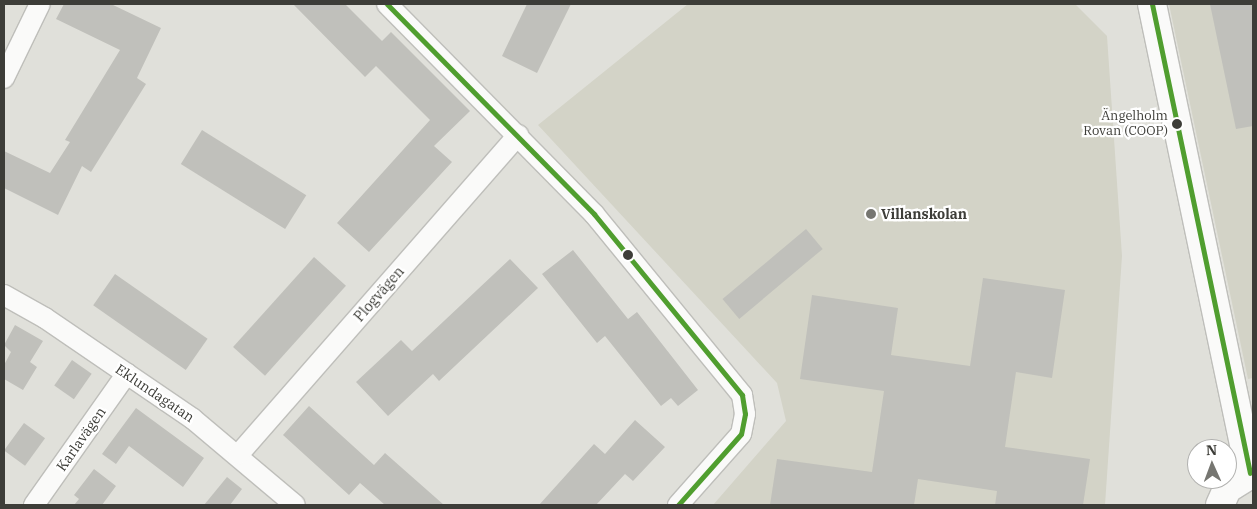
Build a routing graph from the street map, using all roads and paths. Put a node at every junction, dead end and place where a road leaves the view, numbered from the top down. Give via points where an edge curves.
1 (40, 4) edge
2 (387, 4) edge
3 (1152, 4) edge
4 (4, 78) edge
5 (518, 135) junction
6 (4, 295) edge
7 (127, 373) junction
8 (239, 454) junction
9 (1251, 473) edge
10 (34, 505) edge
11 (295, 505) edge
12 (678, 505) edge
13 (1220, 505) edge

1 - 4 street
2 - 5 street
3 - 9 main road
5 - 8 street, Plogvägen
5 - 12 street via 594,214 742,395 745,414 741,434
6 - 7 street, Eklundagatan
7 - 8 street, Eklundagatan
7 - 10 street, Karlavägen
8 - 11 street, Eklundagatan
9 - 13 main road via 1227,489

